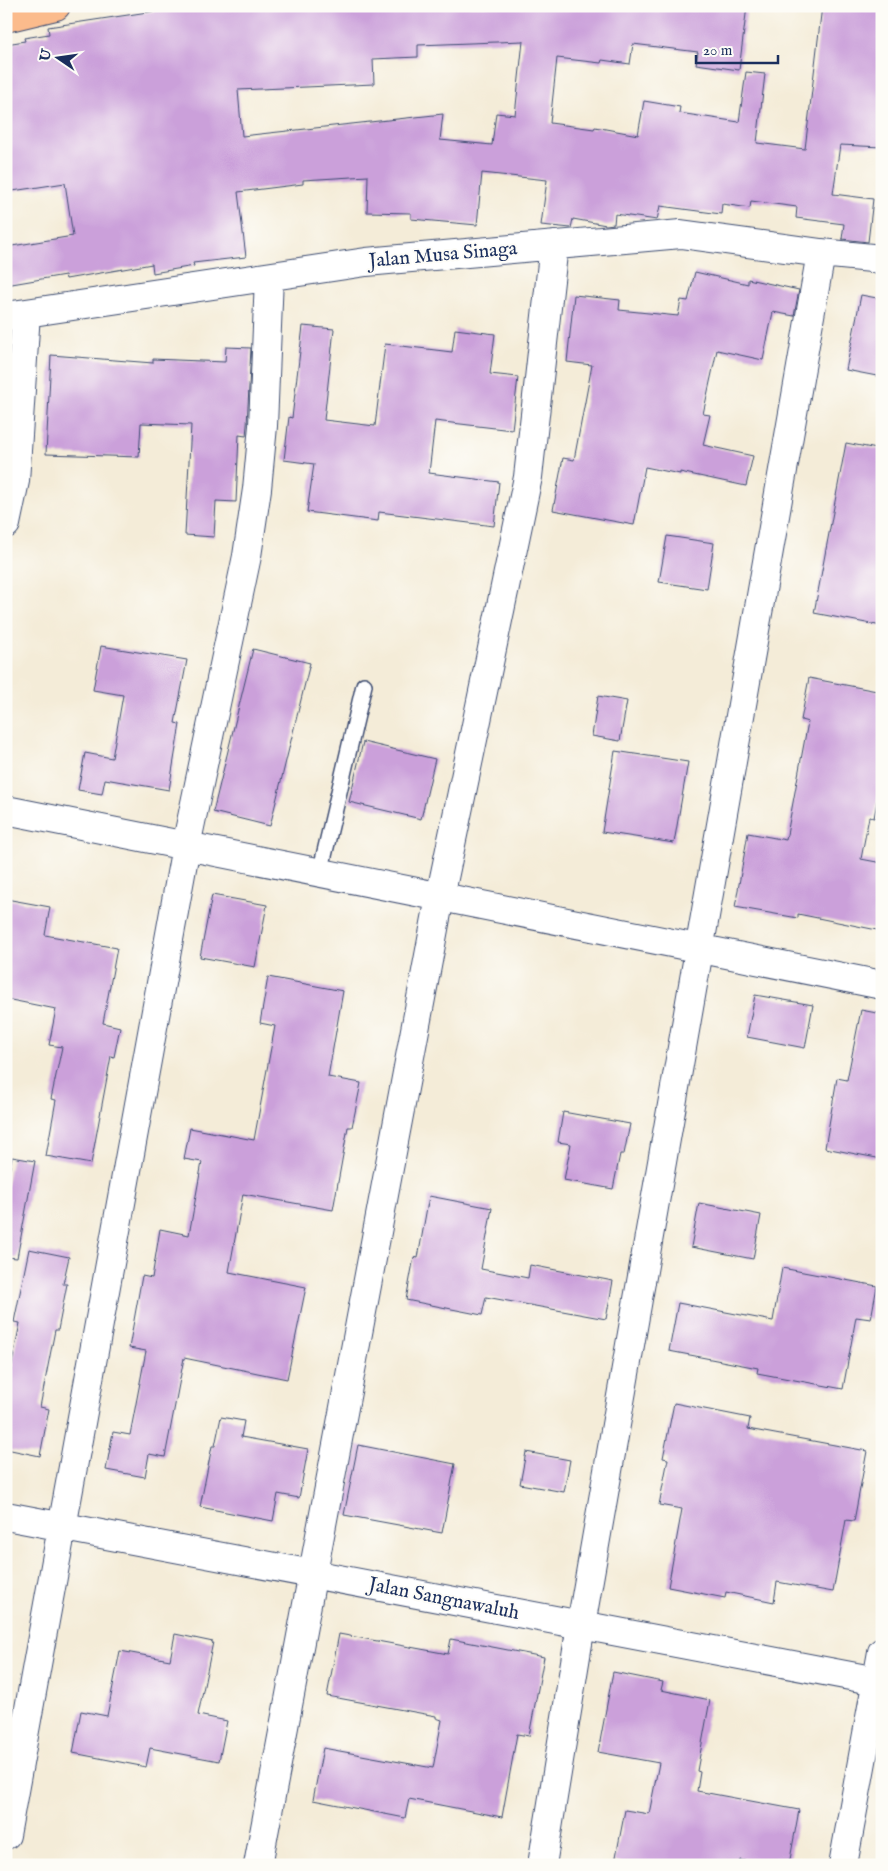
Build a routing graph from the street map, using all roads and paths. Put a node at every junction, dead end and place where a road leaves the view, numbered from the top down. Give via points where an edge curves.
1 (56, 6) edge
2 (6, 18) edge
3 (554, 245) junction
4 (821, 254) junction
5 (882, 259) edge
6 (269, 277) junction
7 (16, 315) edge
8 (6, 524) edge
9 (364, 685) dead end
10 (6, 810) edge
11 (186, 846) junction
12 (320, 873) junction
13 (440, 896) junction
14 (699, 948) junction
15 (882, 985) edge
16 (6, 1516) edge
17 (62, 1526) junction
18 (313, 1574) junction
19 (581, 1625) junction
20 (882, 1652) edge
21 (879, 1681) edge
22 (6, 1835) edge
23 (258, 1865) edge
24 (542, 1865) edge
25 (844, 1865) edge

1 - 2 main road
3 - 4 street, Jalan Musa Sinaga via 681,234
3 - 6 street, Jalan Musa Sinaga via 366,262
3 - 13 street via 528,477
4 - 5 street, Jalan Musa Sinaga
4 - 14 street
6 - 7 street, Jalan Musa Sinaga
6 - 11 street via 258,489
7 - 8 street via 15,481
9 - 12 lane
10 - 11 street
11 - 12 street
11 - 17 street
12 - 13 street
13 - 14 street
13 - 18 street
14 - 15 street
14 - 19 street
16 - 17 street, Jalan Sangnawaluh
17 - 18 street, Jalan Sangnawaluh
17 - 22 street
18 - 19 street, Jalan Sangnawaluh
18 - 23 street
19 - 21 street, Jalan Sangnawaluh
19 - 24 street
20 - 21 street
21 - 25 street

